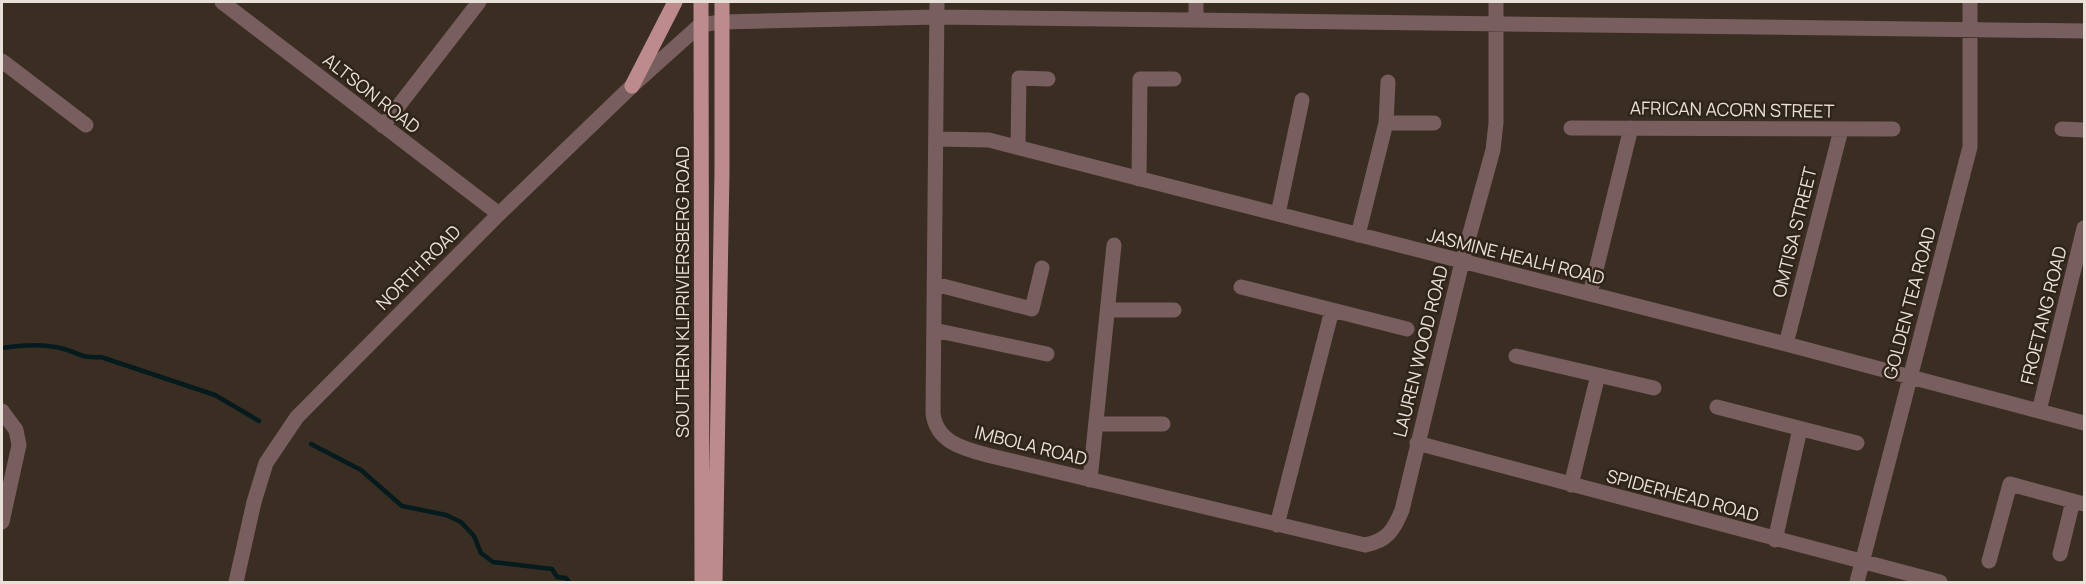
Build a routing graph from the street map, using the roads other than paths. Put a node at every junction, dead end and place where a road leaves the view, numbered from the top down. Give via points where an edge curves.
1 (222, 2) edge
2 (479, 2) edge
3 (675, 2) edge
4 (701, 2) edge
5 (722, 2) edge
6 (1196, 2) edge
7 (1496, 2) edge
8 (1970, 2) edge
9 (937, 9) edge
10 (1196, 20) junction
11 (721, 22) junction
12 (1496, 23) junction
13 (700, 25) junction
14 (1970, 29) junction
15 (2085, 31) edge
16 (2, 61) edge
17 (1048, 79) dead end
18 (1174, 79) dead end
19 (1388, 82) dead end
20 (632, 86) junction
21 (1302, 100) dead end
22 (1386, 123) junction
23 (1434, 123) dead end
24 (86, 125) dead end
25 (383, 126) junction
26 (1571, 128) dead end
27 (1631, 128) junction
28 (1893, 129) dead end
29 (2062, 129) dead end
30 (1841, 130) junction
31 (2085, 130) edge
32 (936, 139) junction
33 (1018, 147) junction
34 (1139, 178) junction
35 (499, 214) junction
36 (1278, 214) junction
37 (2085, 228) edge
38 (1358, 235) junction
39 (1114, 245) dead end
40 (1462, 262) junction
41 (1042, 268) dead end
42 (935, 284) junction
43 (1241, 287) dead end
44 (700, 291) junction
45 (719, 291) junction
46 (1590, 294) junction
47 (1108, 310) junction
48 (1174, 310) dead end
49 (1332, 310) junction
50 (1407, 329) dead end
51 (934, 330) junction
52 (1786, 344) junction
53 (1047, 354) dead end
54 (1516, 356) dead end
55 (1598, 375) junction
56 (1909, 377) junction
57 (1654, 388) dead end
58 (1717, 407) dead end
59 (2, 411) edge
60 (2039, 411) junction
61 (2085, 423) edge
62 (1096, 424) junction
63 (1163, 424) dead end
64 (1800, 429) junction
65 (1417, 443) junction
66 (1857, 443) dead end
67 (1090, 480) junction
68 (1571, 485) junction
69 (2079, 502) edge
70 (1402, 510) joint
71 (2, 522) edge
72 (1277, 525) junction
73 (1775, 540) junction
74 (2060, 554) dead end
75 (1989, 561) dead end
76 (1862, 564) junction
77 (236, 582) edge
78 (702, 582) edge
79 (715, 582) edge
80 (1857, 582) edge
81 (1940, 582) edge

1 - 25 street, ALTSON ROAD
2 - 25 street
3 - 20 main road
4 - 13 main road, SOUTHERN KLIPRIVIERSBERG ROAD
5 - 11 main road, SOUTHERN KLIPRIVIERSBERG ROAD
6 - 10 street
7 - 12 street, LAUREN WOOD ROAD
8 - 14 street, GOLDEN TEA ROAD
9 - 10 street
9 - 11 street
9 - 32 street, IMBOLA ROAD
10 - 12 street
11 - 13 street
11 - 45 main road, SOUTHERN KLIPRIVIERSBERG ROAD
12 - 14 street
12 - 40 street, LAUREN WOOD ROAD via 1495,136
13 - 20 street, NORTH ROAD
13 - 44 main road, SOUTHERN KLIPRIVIERSBERG ROAD
14 - 15 street
14 - 56 street, GOLDEN TEA ROAD via 1970,147
16 - 24 street
17 - 33 street via 1019,78
18 - 34 street via 1140,79
19 - 22 street
20 - 35 street, NORTH ROAD
21 - 36 street
22 - 23 street
22 - 38 street
25 - 35 street, ALTSON ROAD
26 - 27 street, AFRICAN ACORN STREET
27 - 30 street, AFRICAN ACORN STREET
27 - 46 street
28 - 30 street, AFRICAN ACORN STREET
29 - 31 street
30 - 52 street, OMTISA STREET
32 - 33 street, JASMINE HEALH ROAD via 989,140
32 - 42 street, IMBOLA ROAD
33 - 34 street, JASMINE HEALH ROAD
34 - 36 street, JASMINE HEALH ROAD
35 - 77 street, NORTH ROAD via 297,417 266,463
36 - 38 street, JASMINE HEALH ROAD
37 - 60 street, FROETANG ROAD
38 - 40 street, JASMINE HEALH ROAD
39 - 47 street
40 - 46 street, JASMINE HEALH ROAD
40 - 65 street, LAUREN WOOD ROAD
41 - 42 street via 1032,309
42 - 51 street, IMBOLA ROAD
43 - 49 street
44 - 45 main road
44 - 78 main road, SOUTHERN KLIPRIVIERSBERG ROAD
45 - 79 main road, SOUTHERN KLIPRIVIERSBERG ROAD
46 - 52 street, JASMINE HEALH ROAD
47 - 48 street
47 - 62 street
49 - 50 street
49 - 72 street
51 - 53 street
51 - 67 street, IMBOLA ROAD via 933,413 942,435 958,447
52 - 56 street, JASMINE HEALH ROAD
54 - 55 street
55 - 57 street
55 - 68 street
56 - 60 street, JASMINE HEALH ROAD
56 - 76 street, GOLDEN TEA ROAD
58 - 64 street
59 - 71 street via 16,430 19,445
60 - 61 street, JASMINE HEALH ROAD
62 - 63 street
62 - 67 street
64 - 66 street
64 - 73 street
65 - 68 street, SPIDERHEAD ROAD
65 - 70 street, LAUREN WOOD ROAD
67 - 72 street, IMBOLA ROAD
68 - 73 street, SPIDERHEAD ROAD
69 - 74 street
69 - 75 street via 2010,484
70 - 72 street, IMBOLA ROAD via 1391,534 1365,545
73 - 76 street, SPIDERHEAD ROAD
76 - 80 street, GOLDEN TEA ROAD
76 - 81 street, SPIDERHEAD ROAD

